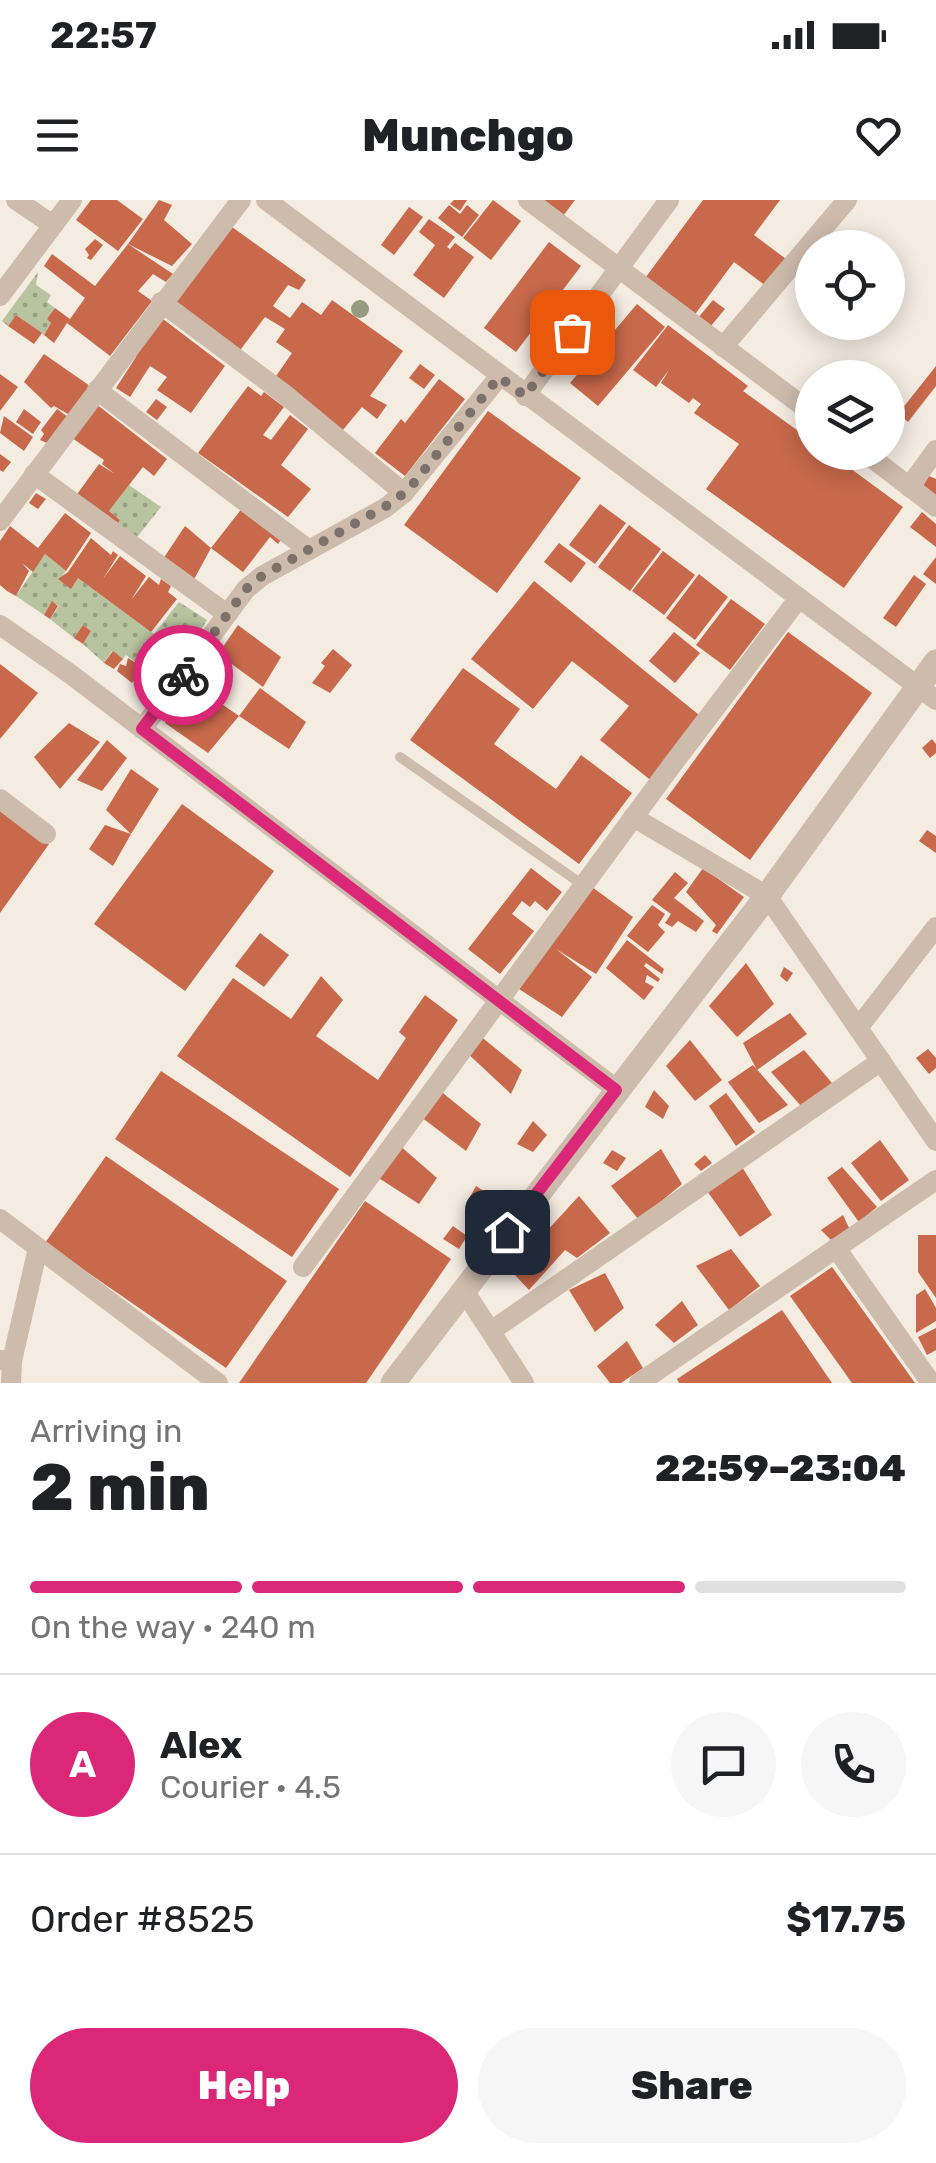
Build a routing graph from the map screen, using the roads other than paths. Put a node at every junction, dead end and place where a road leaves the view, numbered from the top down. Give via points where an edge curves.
1 (16, 200) edge
2 (72, 200) edge
3 (240, 200) edge
4 (528, 200) edge
5 (669, 200) edge
6 (846, 200) edge
7 (274, 202) edge
8 (53, 225) junction
9 (618, 269) junction
10 (0, 296) edge
11 (161, 302) junction
12 (724, 347) junction
13 (499, 377) junction
14 (97, 390) junction
15 (525, 396) junction
16 (795, 401) edge
17 (936, 450) edge
18 (887, 470) edge
19 (34, 474) junction
20 (909, 487) junction
21 (404, 493) junction
22 (936, 508) edge
23 (0, 520) edge
24 (309, 550) junction
25 (799, 598) junction
26 (228, 614) junction
27 (0, 624) edge
28 (936, 662) edge
29 (927, 693) edge
30 (142, 729) junction
31 (400, 757) dead end
32 (0, 800) edge
33 (634, 817) junction
34 (46, 834) dead end
35 (584, 886) junction
36 (767, 896) junction
37 (936, 927) edge
38 (500, 1002) junction
39 (858, 1028) junction
40 (881, 1061) junction
41 (616, 1090) junction
42 (936, 1141) edge
43 (936, 1180) edge
44 (0, 1219) edge
45 (38, 1248) junction
46 (836, 1248) junction
47 (303, 1267) dead end
48 (463, 1290) junction
49 (490, 1331) junction
50 (6, 1360) edge
51 (645, 1381) edge
52 (12, 1383) edge
53 (218, 1383) edge
54 (393, 1383) edge
55 (524, 1383) edge
56 (931, 1383) edge

1 - 8 street
2 - 8 street
3 - 11 street
4 - 9 street
5 - 9 street
6 - 12 street
7 - 13 street
8 - 10 street
9 - 12 street
9 - 15 street
11 - 14 street
11 - 21 street
12 - 16 street
13 - 15 street
13 - 21 street
14 - 19 street
14 - 24 street
15 - 25 street
17 - 20 street
18 - 20 street
19 - 23 street
19 - 26 street
20 - 22 street
21 - 24 street
24 - 26 street via 262,576
25 - 29 street
25 - 33 street
26 - 30 street
27 - 30 street
28 - 29 street
29 - 36 street
30 - 38 street
31 - 35 lane
32 - 34 street
33 - 35 street
33 - 36 street
35 - 38 street
36 - 39 street
36 - 41 street
37 - 39 street
38 - 41 street
38 - 47 street
39 - 40 street
40 - 42 street
40 - 49 street
41 - 48 street
43 - 46 street
44 - 45 street
45 - 50 street
45 - 53 street
46 - 51 street
46 - 56 street
48 - 49 street
48 - 54 street
49 - 55 street
50 - 52 street

